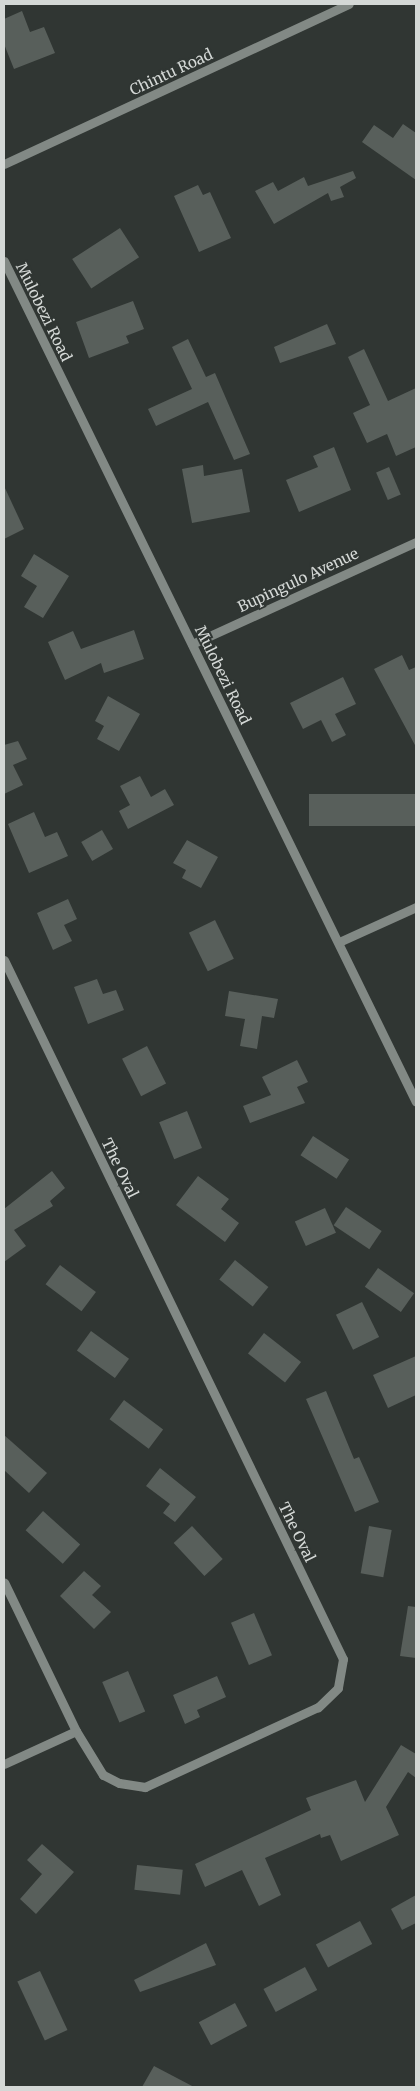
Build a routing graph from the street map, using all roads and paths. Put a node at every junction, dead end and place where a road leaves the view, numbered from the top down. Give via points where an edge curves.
1 (349, 4) edge
2 (4, 164) edge
3 (4, 261) edge
4 (416, 542) edge
5 (192, 644) junction
6 (416, 908) edge
7 (339, 942) junction
8 (4, 960) edge
9 (416, 1102) edge
10 (4, 1582) edge
11 (76, 1731) junction
12 (4, 1764) edge

1 - 2 street, Chintu Road
3 - 5 street, Mulobezi Road
4 - 5 street, Bupingulo Avenue
5 - 7 street, Mulobezi Road
6 - 7 street
7 - 9 street, Mulobezi Road
8 - 11 street, The Oval via 343,1659 338,1688 318,1707 145,1787 118,1784 103,1775
10 - 11 street, The Oval
11 - 12 street

